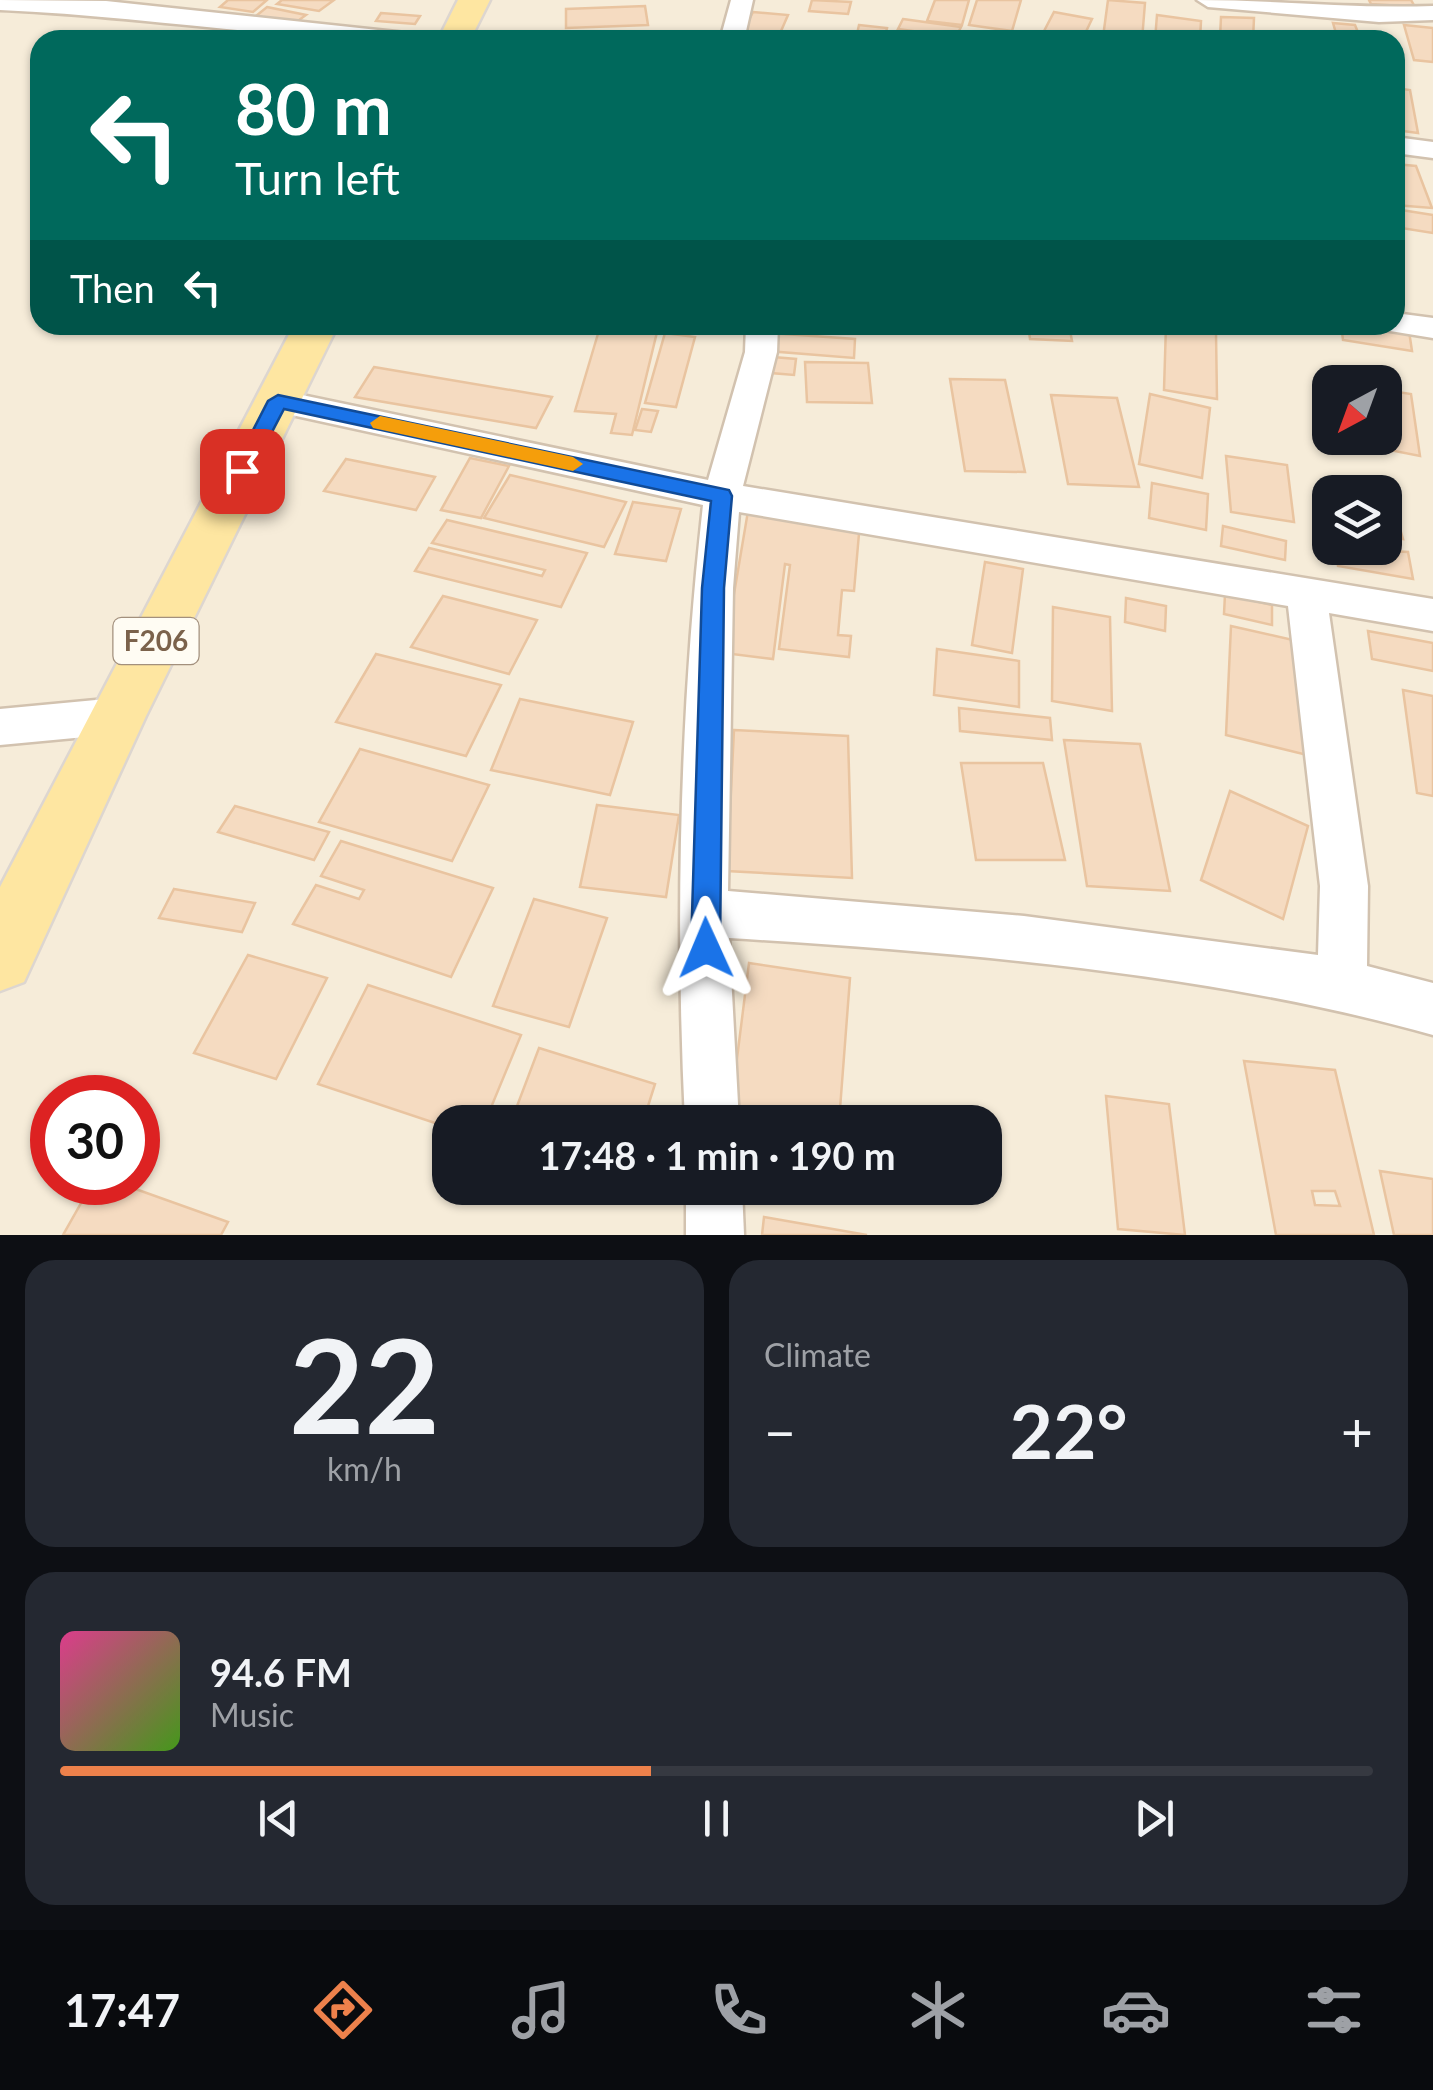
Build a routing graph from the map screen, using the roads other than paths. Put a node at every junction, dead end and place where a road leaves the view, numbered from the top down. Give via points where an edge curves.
1 (474, 0) edge
2 (742, 0) edge
3 (1208, 0) edge
4 (0, 3) edge
5 (109, 4) edge
6 (1433, 12) edge
7 (324, 30) edge
8 (459, 30) edge
9 (734, 30) edge
10 (1405, 146) edge
11 (1433, 150) edge
12 (1405, 324) edge
13 (1433, 328) edge
14 (311, 335) edge
15 (762, 335) edge
16 (278, 401) junction
17 (722, 496) junction
18 (1306, 591) junction
19 (1433, 615) edge
20 (117, 716) junction
21 (0, 727) edge
22 (704, 913) junction
23 (0, 958) edge
24 (1342, 984) junction
25 (1433, 1008) edge
26 (711, 1105) edge
27 (714, 1205) edge
28 (715, 1235) edge

1 - 8 main road
2 - 9 street
3 - 6 street via 1379,15
4 - 5 street
5 - 7 street
10 - 11 street
12 - 13 street
14 - 16 main road, F206
15 - 17 street
16 - 17 street
16 - 20 main road, F206
17 - 18 street
17 - 22 street via 713,588
18 - 19 street
18 - 24 street via 1344,886
20 - 21 street
20 - 23 main road, F206
22 - 24 street via 846,920 1173,957
22 - 26 street
24 - 25 street
27 - 28 street

